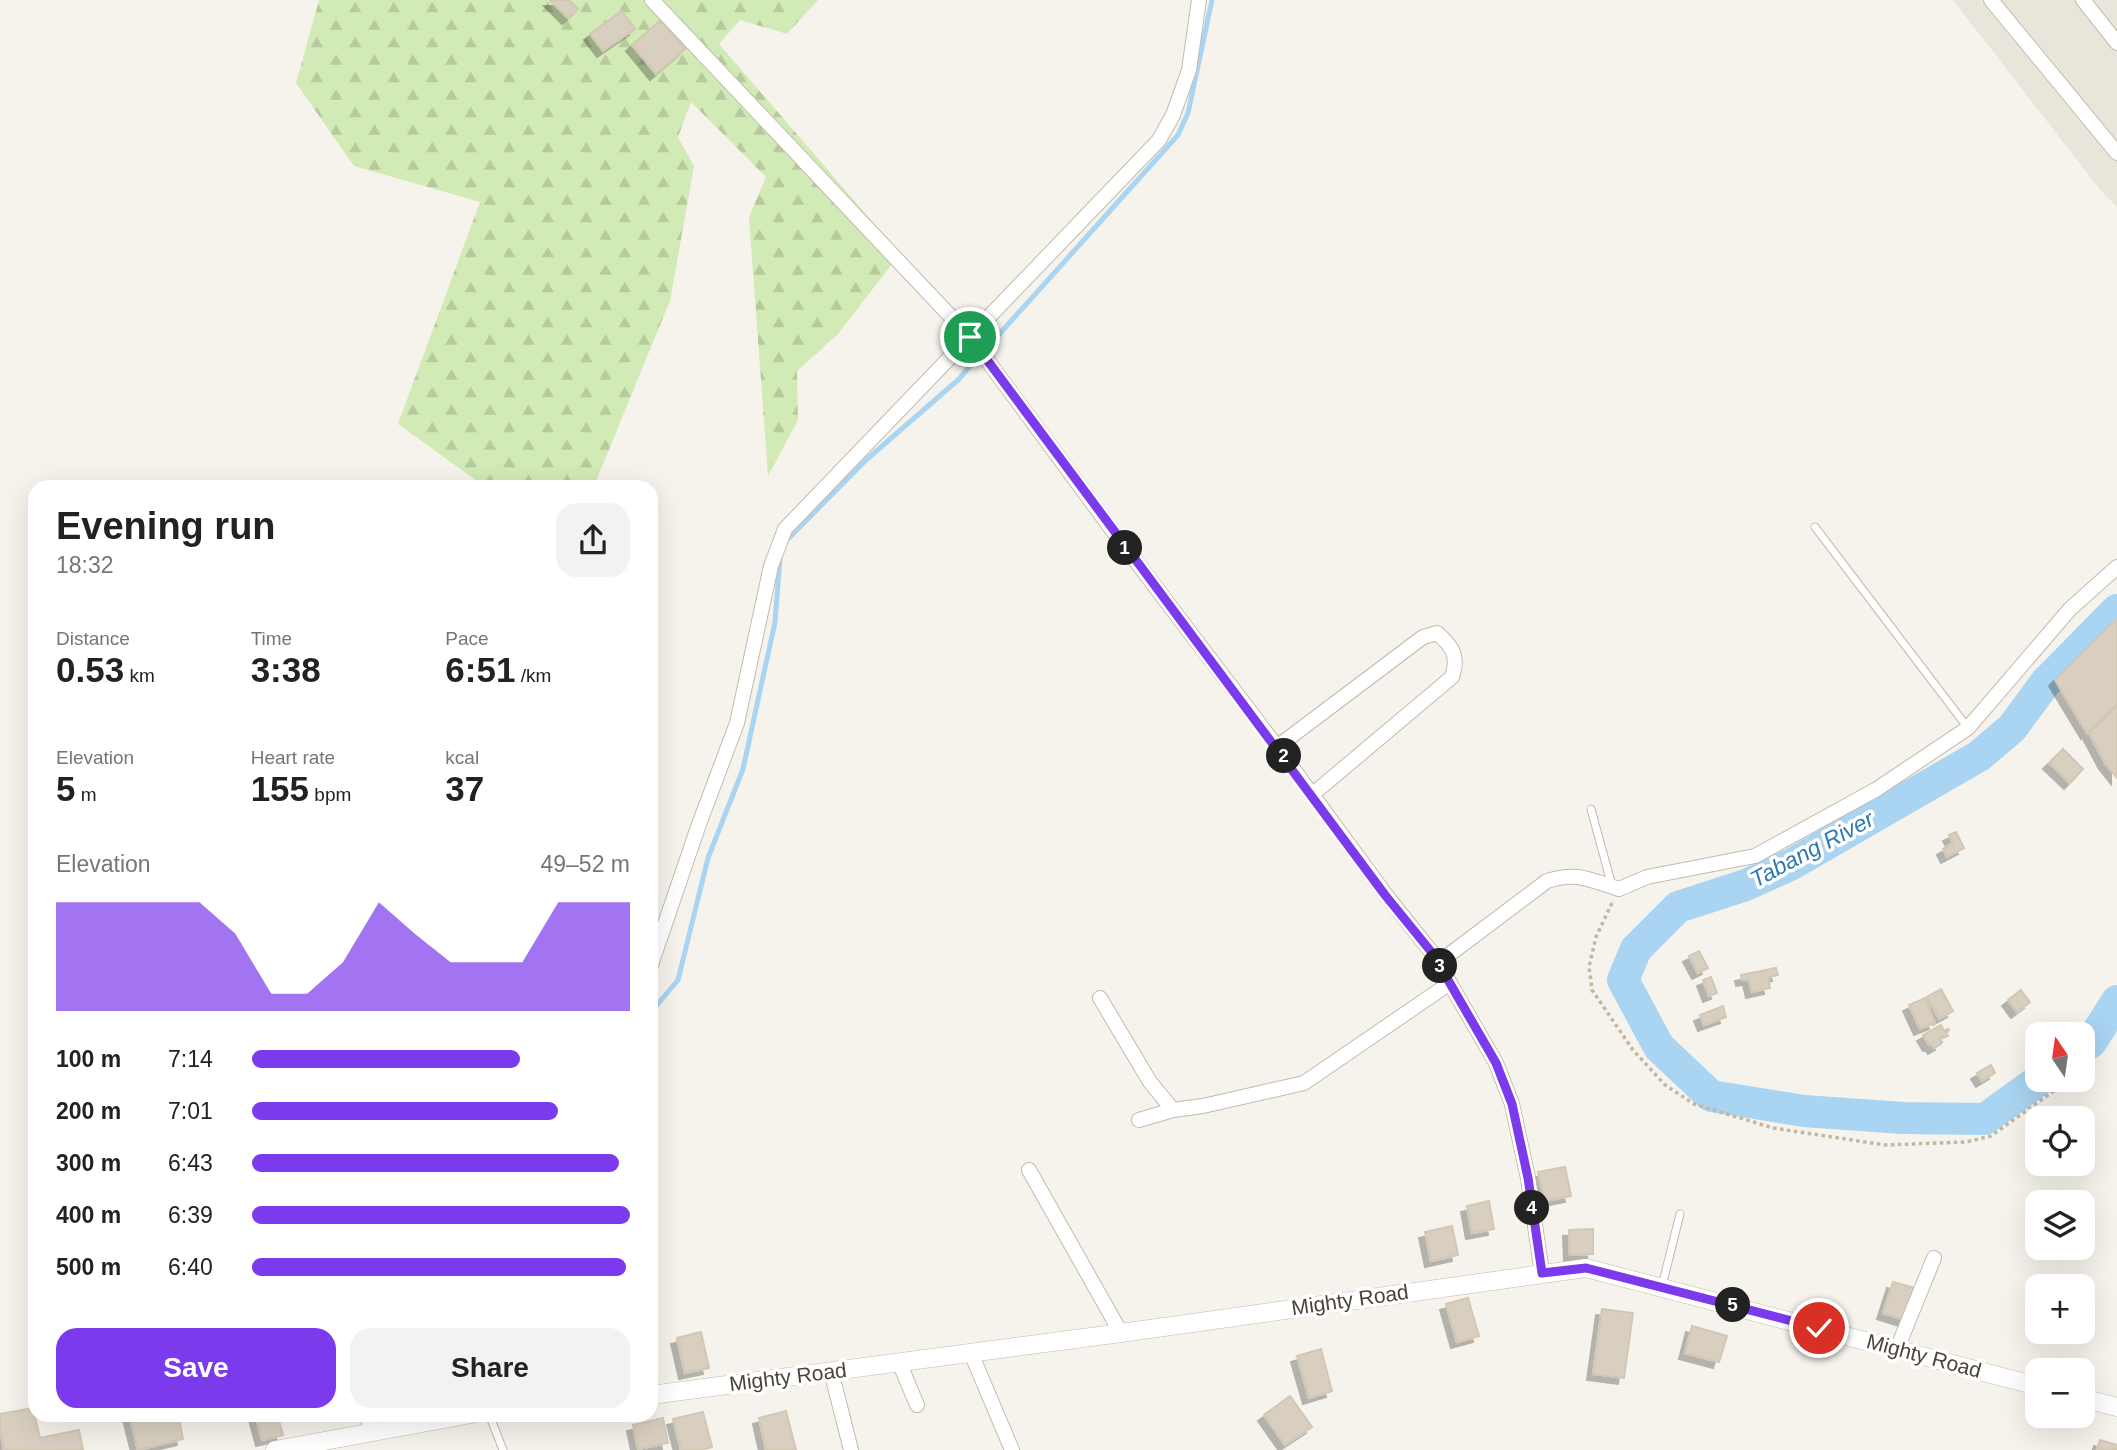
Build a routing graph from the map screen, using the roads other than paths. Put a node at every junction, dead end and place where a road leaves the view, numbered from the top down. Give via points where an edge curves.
1 (652, 0) edge
2 (1199, 0) edge
3 (1991, 0) edge
4 (2083, 0) edge
5 (2117, 43) edge
6 (2117, 153) edge
7 (970, 337) junction
8 (1815, 527) dead end
9 (2117, 567) edge
10 (1968, 728) junction
11 (1277, 747) junction
12 (1313, 794) junction
13 (1591, 809) dead end
14 (1615, 888) junction
15 (658, 944) edge
16 (1438, 964) junction
17 (1450, 984) junction
18 (1100, 998) dead end
19 (1173, 1110) junction
20 (1139, 1120) dead end
21 (1029, 1171) dead end
22 (1680, 1214) dead end
23 (1934, 1258) dead end
24 (1542, 1273) junction
25 (1662, 1286) junction
26 (1121, 1333) junction
27 (1897, 1349) junction
28 (971, 1353) junction
29 (899, 1362) junction
30 (831, 1371) junction
31 (2025, 1383) edge
32 (658, 1394) edge
33 (2095, 1401) edge
34 (917, 1405) dead end
35 (2117, 1407) edge
36 (369, 1422) edge
37 (428, 1422) edge
38 (492, 1422) edge
39 (370, 1433) junction
40 (275, 1450) edge
41 (503, 1450) edge
42 (851, 1450) edge
43 (1012, 1450) edge

1 - 7 street
2 - 7 street via 1189,70 1159,141
3 - 6 street
4 - 5 street
7 - 11 street
7 - 15 street via 785,529 771,566 737,723
8 - 10 lane
9 - 10 street via 2070,609
10 - 14 street via 1877,789 1755,856 1647,877
11 - 12 street
11 - 12 street via 1423,637 1437,633 1453,647 1457,664 1452,677
12 - 16 street
13 - 14 lane
14 - 16 street via 1594,878 1566,875 1547,881
16 - 17 street
17 - 19 street via 1304,1083
17 - 24 street via 1496,1063 1512,1104
18 - 19 street via 1150,1082
19 - 20 street
21 - 26 street
22 - 25 lane
23 - 27 street
24 - 25 street, Mighty Road via 1586,1268
24 - 26 street, Mighty Road
25 - 27 street, Mighty Road
26 - 28 street, Mighty Road
27 - 31 street, Mighty Road
28 - 29 street, Mighty Road
28 - 43 street
29 - 30 street, Mighty Road
29 - 34 street
30 - 32 street, Mighty Road
30 - 42 street
33 - 35 street
36 - 39 street
37 - 39 street
38 - 41 lane
39 - 40 street

